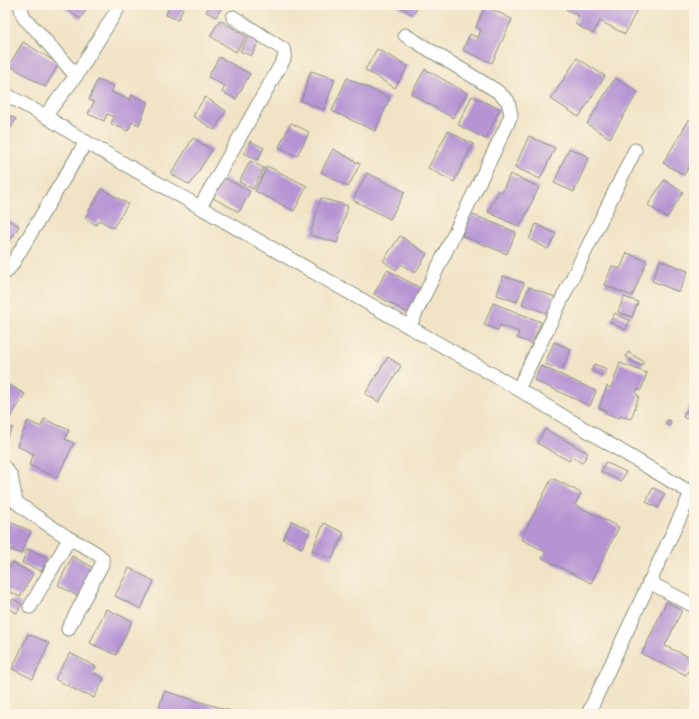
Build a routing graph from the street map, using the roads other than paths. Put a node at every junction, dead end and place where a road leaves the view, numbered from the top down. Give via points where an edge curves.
1 (20, 5) edge
2 (120, 5) edge
3 (233, 17) dead end
4 (405, 35) dead end
5 (76, 76) junction
6 (5, 94) edge
7 (45, 116) junction
8 (86, 142) junction
9 (635, 150) dead end
10 (200, 207) junction
11 (5, 273) edge
12 (410, 327) junction
13 (518, 389) junction
14 (5, 468) edge
15 (693, 490) edge
16 (69, 538) junction
17 (649, 582) junction
18 (694, 606) edge
19 (30, 607) dead end
20 (68, 629) dead end
21 (588, 714) edge

1 - 5 street via 24,18
2 - 5 street
3 - 10 street via 283,49 285,53
4 - 12 street via 497,91 508,101 511,115
5 - 7 street
6 - 7 street
7 - 8 street
8 - 10 street
8 - 11 street
9 - 13 street
10 - 12 street
12 - 13 street
13 - 15 street
14 - 16 street via 11,476 16,502
15 - 17 street
16 - 19 street
16 - 20 street via 97,554 102,558 102,564
17 - 18 street
17 - 21 street

